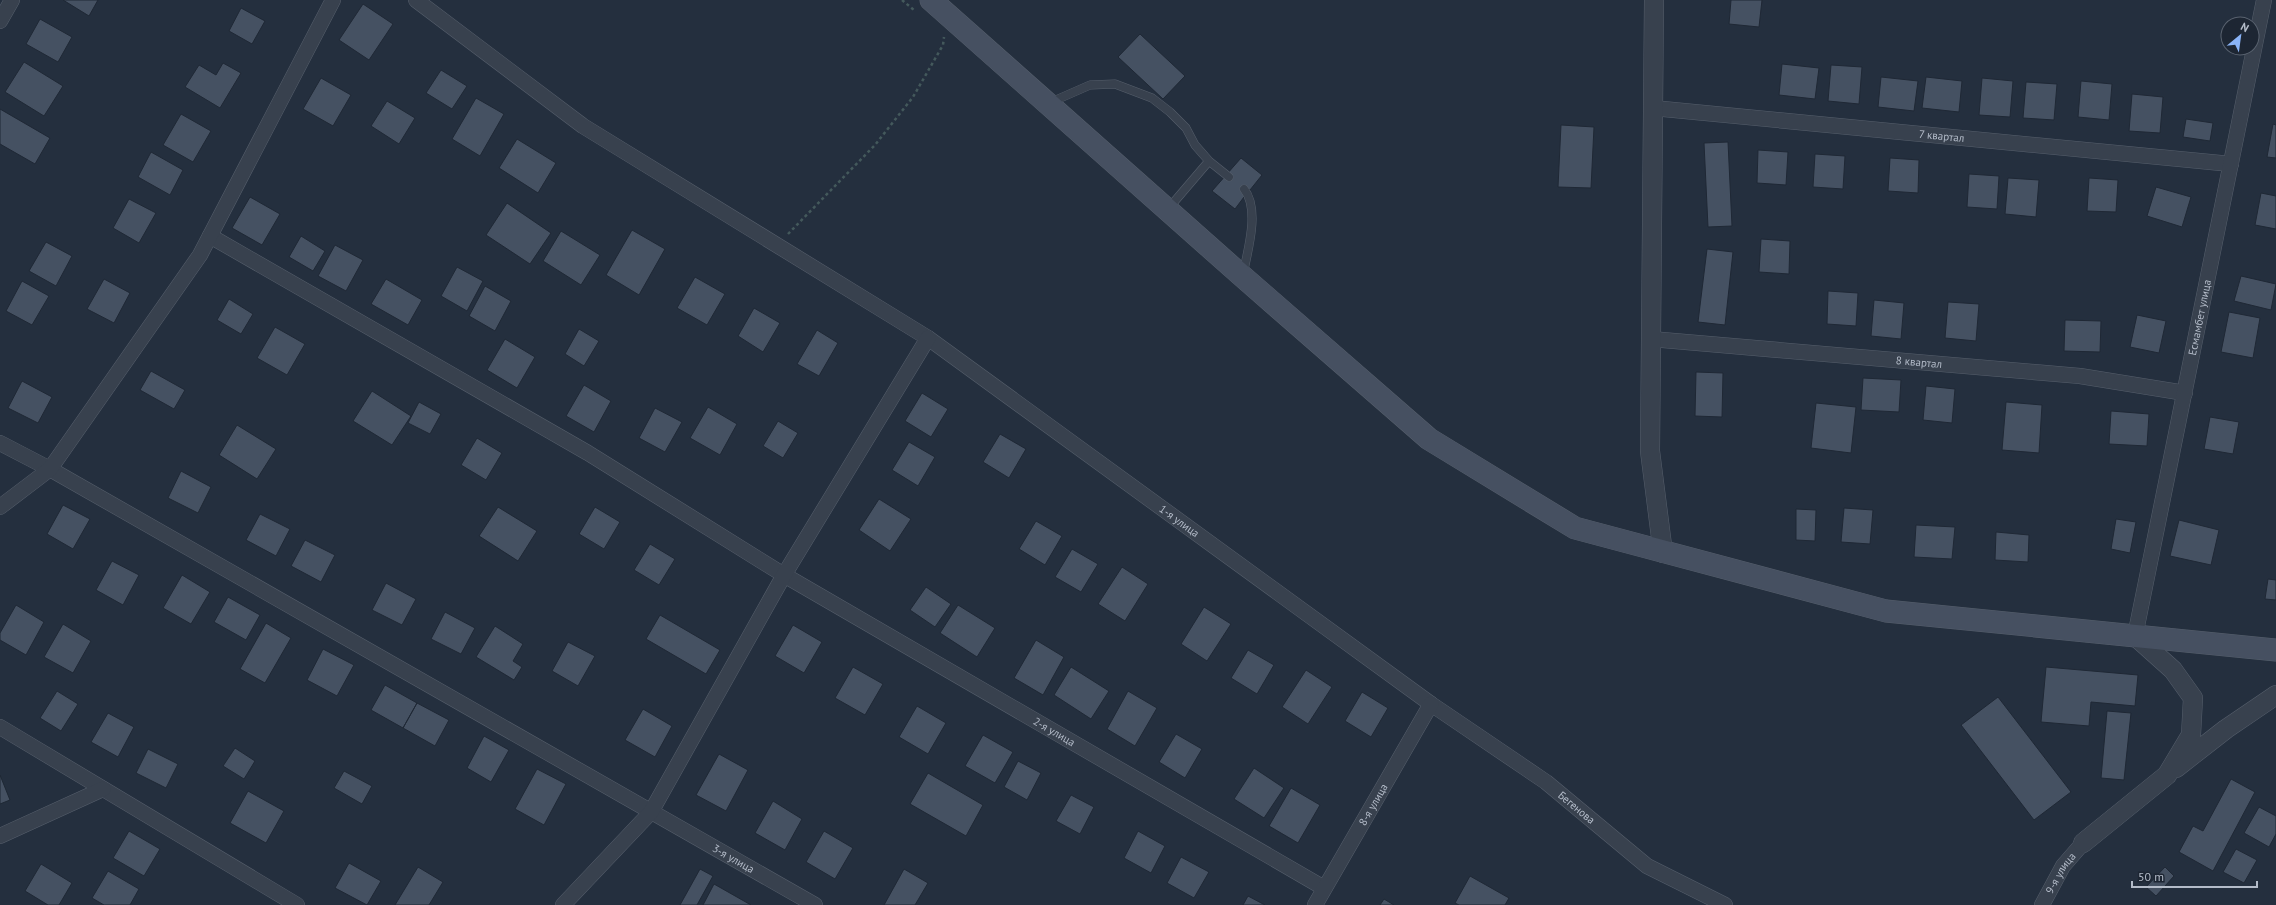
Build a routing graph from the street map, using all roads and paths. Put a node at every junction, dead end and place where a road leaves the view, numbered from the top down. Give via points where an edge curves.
1 (12, 0) edge
2 (333, 0) edge
3 (416, 0) edge
4 (902, 0) edge
5 (1654, 0) edge
6 (2264, 0) edge
7 (926, 8) edge
8 (0, 21) edge
9 (944, 35) dead end
10 (1048, 104) junction
11 (1653, 108) junction
12 (1209, 161) junction
13 (2231, 164) junction
14 (1229, 177) dead end
15 (1244, 189) dead end
16 (1168, 210) junction
17 (210, 236) junction
18 (777, 245) junction
19 (1242, 276) junction
20 (928, 338) junction
21 (1651, 338) junction
22 (2185, 393) junction
23 (0, 443) edge
24 (50, 469) junction
25 (0, 507) edge
26 (1663, 553) junction
27 (784, 575) junction
28 (2134, 636) junction
29 (2276, 650) edge
30 (2276, 695) edge
31 (1431, 704) junction
32 (0, 727) edge
33 (2167, 775) junction
34 (103, 789) junction
35 (652, 812) junction
36 (0, 836) edge
37 (2083, 843) joint
38 (1324, 888) junction
39 (297, 905) edge
40 (563, 905) edge
41 (815, 905) edge
42 (1315, 905) edge
43 (1725, 905) edge
44 (2042, 905) edge

1 - 8 street
2 - 17 street
3 - 18 street, 1-я улица via 583,126
4 - 7 path
5 - 11 street
6 - 13 street, Есмамбет улица
7 - 10 main road
9 - 18 path via 943,45 913,97 875,145
10 - 12 lane via 1090,85 1115,84 1152,98 1170,112 1186,128 1195,145
10 - 16 main road
11 - 13 street, 7 квартал
11 - 21 street
12 - 14 lane
12 - 16 lane
13 - 22 street, Есмамбет улица
15 - 19 lane via 1249,194 1253,208
16 - 19 main road
17 - 24 street via 200,255
17 - 27 street, 2-я улица via 588,453
18 - 20 street, 1-я улица
19 - 26 main road via 1429,439 1574,528
20 - 27 street
20 - 31 street, 1-я улица
21 - 22 street, 8 квартал via 2080,376
21 - 26 street via 1650,451
22 - 28 street, Есмамбет улица
23 - 24 street, 3-я улица
24 - 25 street
24 - 35 street, 3-я улица
26 - 28 main road via 1886,611
27 - 35 street
27 - 38 street, 2-я улица
28 - 29 main road
28 - 33 street via 2173,670 2194,698 2191,735
30 - 33 street via 2226,729
31 - 38 street, 8-я улица
31 - 43 street, Бегенова via 1546,782 1647,866
32 - 34 street
33 - 37 street
34 - 36 street
34 - 39 street
35 - 40 street
35 - 41 street, 3-я улица
37 - 44 street, 9-я улица via 2063,866
38 - 42 street, 8-я улица

